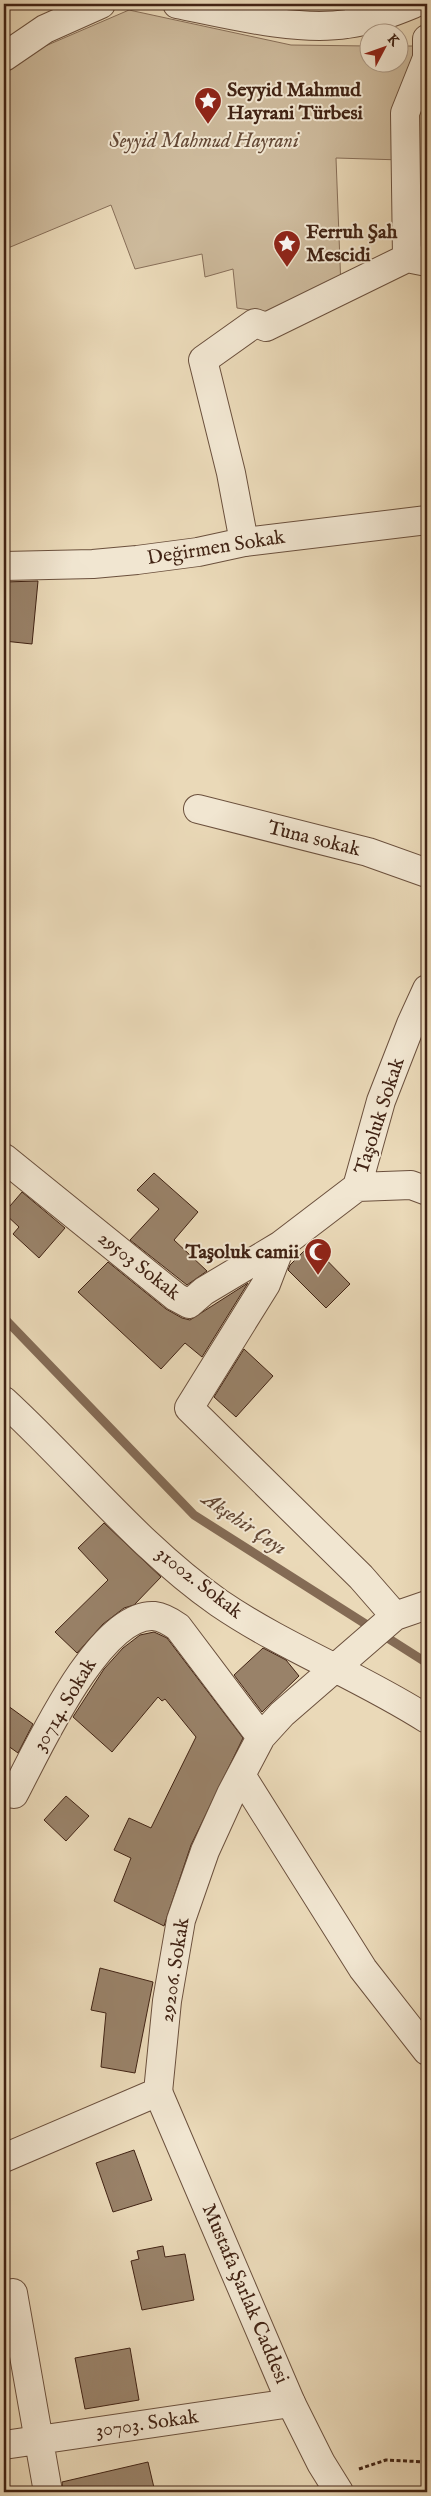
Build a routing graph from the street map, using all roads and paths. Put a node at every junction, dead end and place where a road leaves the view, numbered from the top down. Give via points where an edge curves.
1 (101, 4) edge
2 (176, 4) edge
3 (413, 4) edge
4 (427, 39) edge
5 (4, 57) edge
6 (417, 260) edge
7 (427, 520) edge
8 (244, 542) junction
9 (4, 566) edge
10 (198, 810) dead end
11 (427, 873) edge
12 (427, 989) edge
13 (4, 1158) edge
14 (357, 1187) junction
15 (427, 1191) edge
16 (281, 1245) junction
17 (4, 1401) edge
18 (427, 1605) edge
19 (395, 1616) junction
20 (335, 1668) junction
21 (427, 1719) edge
22 (261, 1737) junction
23 (241, 1774) junction
24 (4, 1788) edge
25 (427, 2051) edge
26 (158, 2092) junction
27 (4, 2158) edge
28 (13, 2293) dead end
29 (291, 2403) junction
30 (38, 2440) junction
31 (4, 2445) edge
32 (427, 2462) edge
33 (335, 2485) edge
34 (48, 2492) edge

1 - 5 street via 45,29
2 - 3 street via 317,26 378,18
4 - 6 street via 427,58 405,114
6 - 8 street via 266,327 255,323 204,360
7 - 8 street, Değirmen Sokak
8 - 9 street, Değirmen Sokak via 198,552 93,564
10 - 11 street, Tuna sokak via 368,852
12 - 14 street, Taşoluk Sokak via 381,1101
13 - 16 street, 29503 Sokak via 176,1297 189,1304 204,1291
14 - 15 street via 411,1185
14 - 16 street
16 - 19 street via 266,1284 189,1408 361,1578
17 - 20 street, 31002. Sokak via 159,1554 211,1596 282,1642
18 - 19 street
19 - 20 street, 29206. Sokak
20 - 21 street, 31002. Sokak via 394,1697
20 - 22 street, 29206. Sokak via 282,1714
22 - 23 street, 29206. Sokak
22 - 24 street, 30714. Sokak via 178,1627 154,1616 141,1618 118,1631 88,1662 60,1706 14,1794
23 - 25 street via 363,1969
23 - 26 street, 29206. Sokak via 205,1851 181,1920 167,2001
26 - 27 street
26 - 29 street, Mustafa Şarlak Caddesi
28 - 30 street
29 - 30 street, 30703. Sokak
29 - 33 street, Mustafa Şarlak Caddesi via 320,2463
30 - 31 street, 30703. Sokak
30 - 34 street
32 - 33 path via 386,2460

